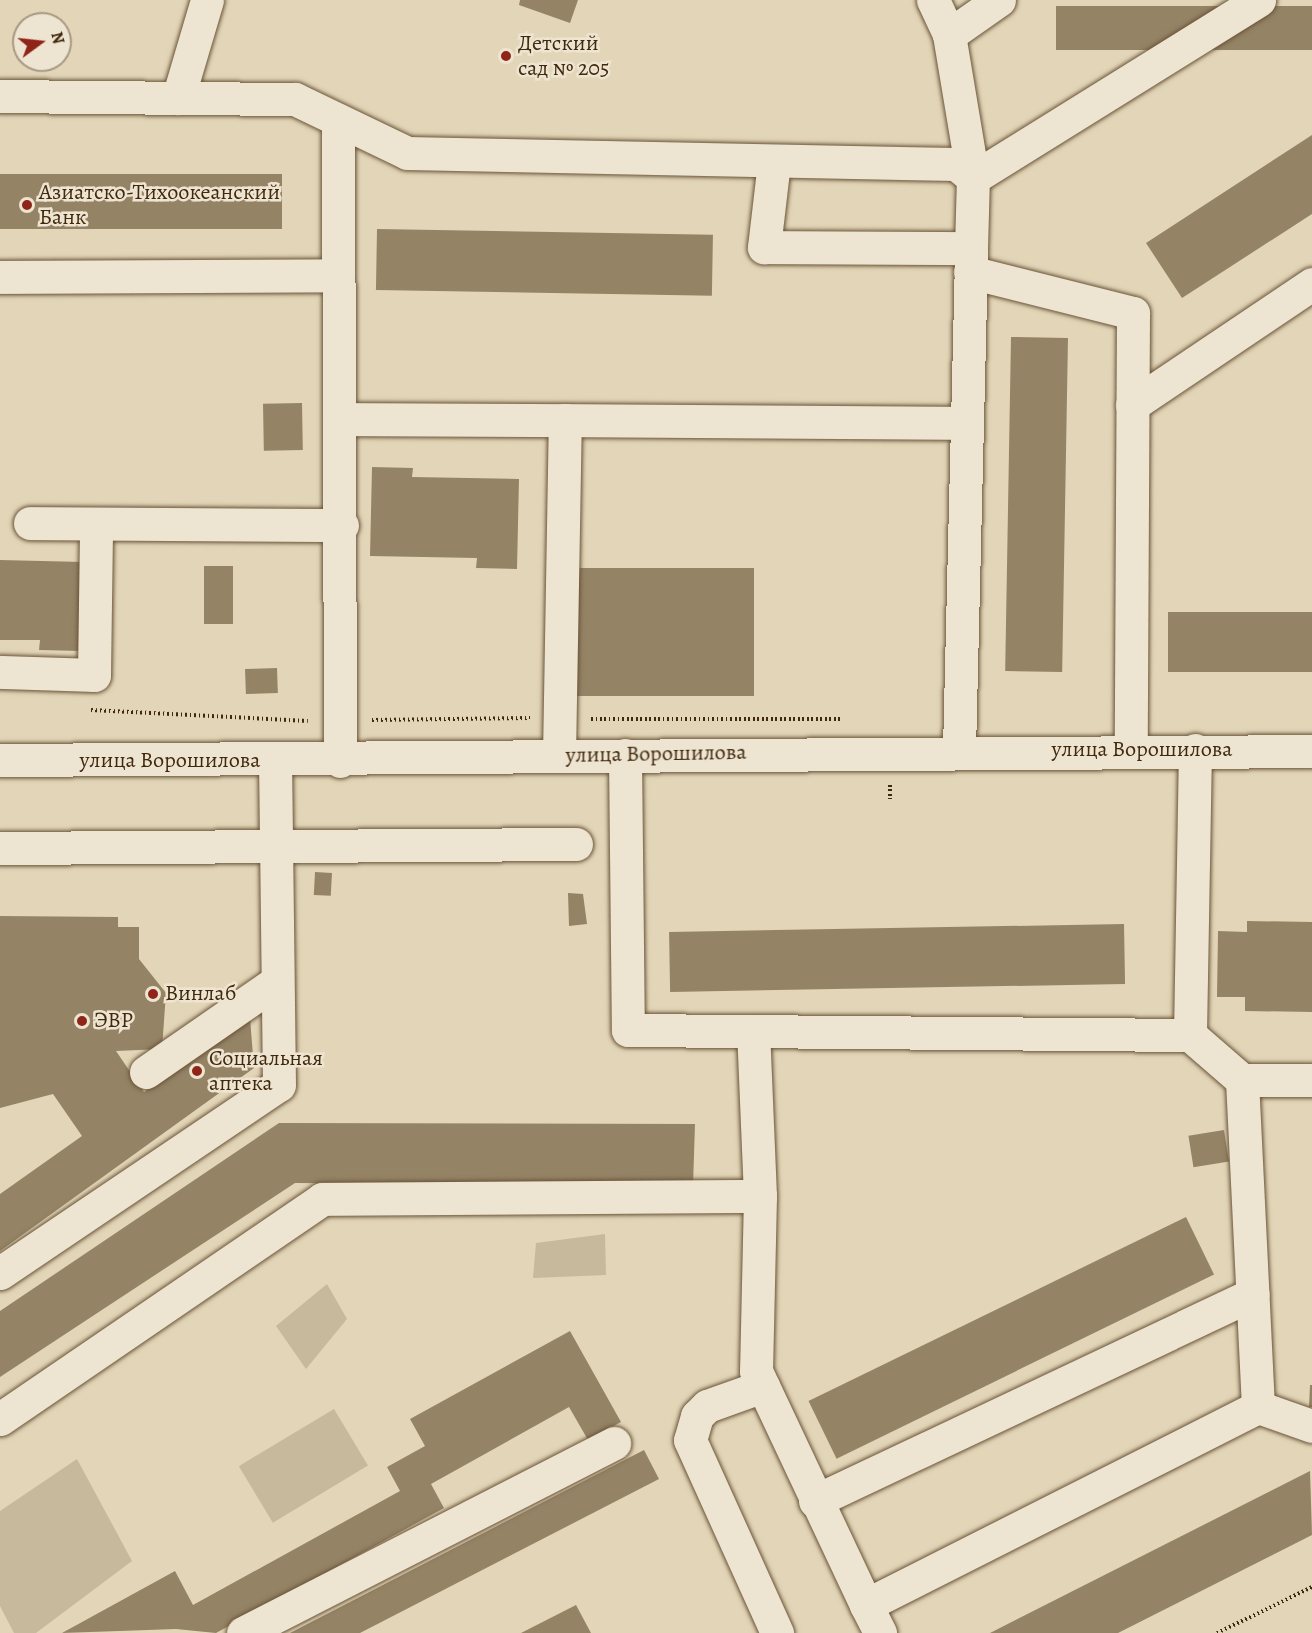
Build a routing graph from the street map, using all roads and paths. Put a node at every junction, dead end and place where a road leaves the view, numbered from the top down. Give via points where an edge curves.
1 (207, 0) edge
2 (933, 0) edge
3 (999, 0) edge
4 (1258, 0) edge
5 (949, 35) junction
6 (0, 96) edge
7 (178, 98) junction
8 (338, 120) junction
9 (774, 162) junction
10 (973, 178) junction
11 (970, 260) junction
12 (339, 275) junction
13 (0, 277) edge
14 (1312, 284) edge
15 (1132, 405) junction
16 (340, 419) junction
17 (565, 420) junction
18 (965, 423) junction
19 (30, 523) dead end
20 (96, 524) junction
21 (342, 525) junction
22 (0, 672) edge
23 (83, 709) dead end
24 (316, 722) dead end
25 (959, 750) junction
26 (1131, 750) junction
27 (1195, 750) junction
28 (1312, 751) edge
29 (625, 755) junction
30 (559, 756) junction
31 (0, 760) edge
32 (275, 761) junction
33 (340, 761) junction
34 (275, 843) junction
35 (576, 844) dead end
36 (0, 848) edge
37 (276, 982) junction
38 (753, 1031) junction
39 (1190, 1035) junction
40 (146, 1072) dead end
41 (1242, 1080) junction
42 (1312, 1080) edge
43 (760, 1196) junction
44 (0, 1273) edge
45 (1253, 1294) junction
46 (763, 1386) junction
47 (1258, 1407) junction
48 (0, 1419) edge
49 (1312, 1426) edge
50 (614, 1443) dead end
51 (815, 1501) junction
52 (1312, 1587) edge
53 (873, 1619) edge
54 (243, 1633) edge
55 (777, 1633) edge
56 (1217, 1633) edge

1 - 7 street
2 - 5 street
3 - 5 street
4 - 10 street
5 - 10 street
6 - 7 street
7 - 8 street via 295,99
8 - 9 street via 407,153
8 - 12 street
9 - 10 street via 956,164
9 - 11 street via 764,247
10 - 11 street
11 - 15 street via 1133,313
11 - 18 street
12 - 13 street
12 - 16 street
14 - 15 street
15 - 26 street
16 - 17 street
16 - 21 street
17 - 18 street
17 - 30 street
18 - 25 street
19 - 20 street
20 - 21 street
20 - 22 street via 93,675
21 - 33 street
23 - 24 path
25 - 26 street, улица Ворошилова
25 - 29 street, улица Ворошилова
26 - 27 street, улица Ворошилова
27 - 28 street, улица Ворошилова
27 - 39 street
29 - 30 street, улица Ворошилова
29 - 38 street via 628,1030
30 - 33 street, улица Ворошилова
31 - 32 street, улица Ворошилова
32 - 33 street, улица Ворошилова
32 - 34 street
34 - 35 street
34 - 36 street
34 - 37 street
37 - 40 street
37 - 44 street via 279,1085
38 - 39 street
38 - 43 street
39 - 41 street
41 - 42 street
41 - 45 street
43 - 46 street via 756,1371
43 - 48 street via 322,1200
45 - 47 street
45 - 51 street
46 - 51 street
46 - 55 street via 707,1406 697,1416 690,1440
47 - 49 street
47 - 53 street
50 - 54 street
51 - 53 street
52 - 56 path

